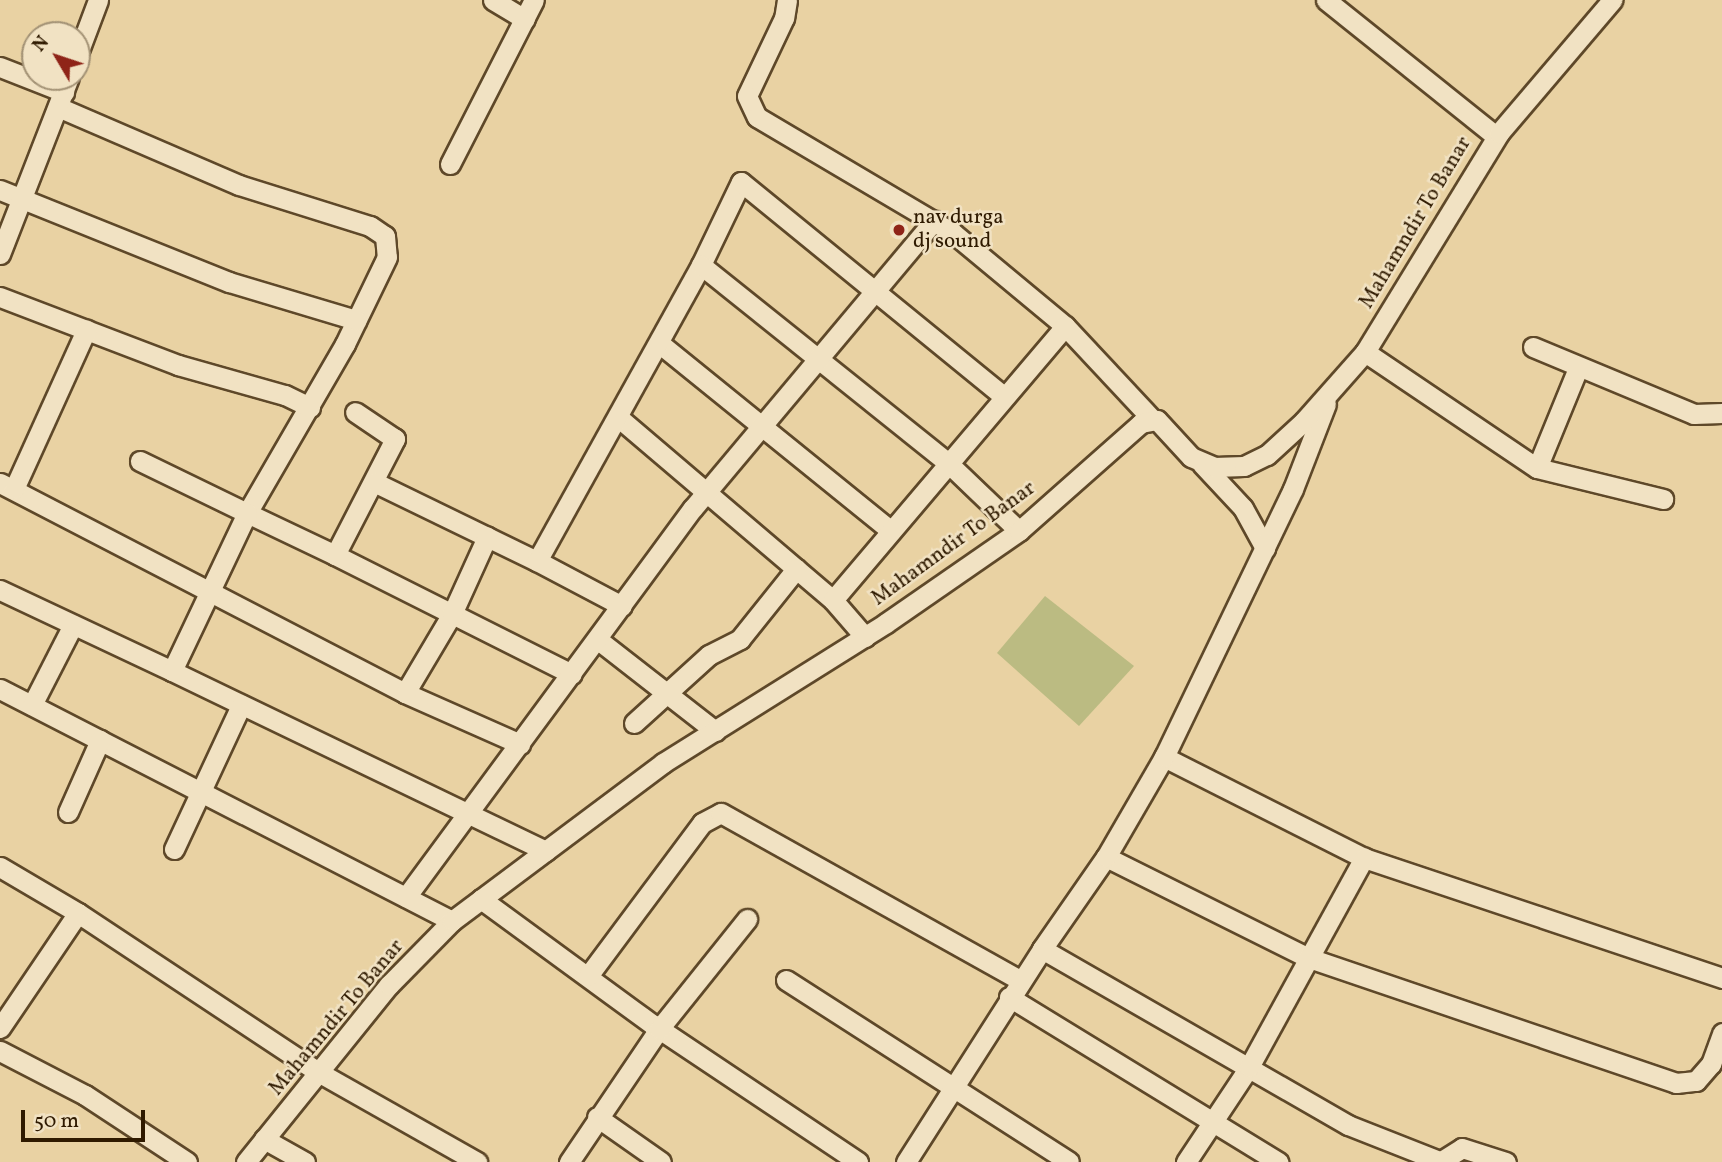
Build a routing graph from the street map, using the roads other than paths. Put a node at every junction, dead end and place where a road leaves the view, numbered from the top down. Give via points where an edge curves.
1 (98, 0) edge
2 (493, 0) edge
3 (534, 0) edge
4 (787, 0) edge
5 (1326, 0) edge
6 (1612, 0) edge
7 (524, 19) junction
8 (90, 21) edge
9 (0, 67) edge
10 (64, 92) edge
11 (1496, 136) junction
12 (450, 164) dead end
13 (0, 190) edge
14 (24, 200) junction
15 (934, 221) junction
16 (0, 254) edge
17 (701, 265) junction
18 (875, 291) junction
19 (0, 296) edge
20 (356, 320) junction
21 (1065, 326) junction
22 (86, 330) junction
23 (659, 343) junction
24 (1533, 347) dead end
25 (1365, 352) junction
26 (820, 357) junction
27 (1578, 368) junction
28 (1332, 390) junction
29 (1003, 396) junction
30 (310, 407) junction
31 (355, 412) dead end
32 (1722, 413) edge
33 (619, 418) junction
34 (1152, 419) junction
35 (764, 424) junction
36 (140, 461) dead end
37 (946, 461) junction
38 (1202, 464) junction
39 (1537, 468) junction
40 (374, 482) junction
41 (7, 486) edge
42 (707, 492) junction
43 (1663, 499) dead end
44 (247, 513) junction
45 (890, 530) junction
46 (1019, 531) junction
47 (487, 537) junction
48 (1265, 548) junction
49 (335, 555) junction
50 (537, 561) junction
51 (796, 569) junction
52 (211, 589) junction
53 (0, 590) edge
54 (833, 600) junction
55 (622, 606) junction
56 (452, 614) junction
57 (73, 625) junction
58 (865, 637) junction
59 (597, 639) junction
60 (172, 671) junction
61 (572, 674) junction
62 (0, 689) edge
63 (405, 693) junction
64 (668, 694) junction
65 (32, 705) junction
66 (242, 705) junction
67 (634, 723) dead end
68 (715, 731) junction
69 (100, 740) junction
70 (520, 744) junction
71 (1164, 757) junction
72 (202, 791) junction
73 (68, 812) dead end
74 (467, 815) junction
75 (174, 849) dead end
76 (546, 851) junction
77 (1106, 857) junction
78 (1364, 858) junction
79 (0, 867) edge
80 (406, 897) junction
81 (481, 899) junction
82 (78, 913) junction
83 (747, 919) dead end
84 (452, 921) junction
85 (1042, 949) junction
86 (1309, 958) junction
87 (588, 976) junction
88 (1722, 978) edge
89 (786, 979) dead end
90 (1020, 980) junction
91 (1009, 997) junction
92 (0, 1028) edge
93 (659, 1028) junction
94 (1722, 1033) edge
95 (0, 1051) edge
96 (1716, 1066) edge
97 (1249, 1067) junction
98 (318, 1072) junction
99 (951, 1087) junction
100 (597, 1117) junction
101 (1213, 1121) junction
102 (264, 1139) junction
103 (1442, 1161) edge
104 (187, 1162) edge
105 (246, 1162) edge
106 (305, 1162) edge
107 (477, 1162) edge
108 (569, 1162) edge
109 (661, 1162) edge
110 (858, 1162) edge
111 (906, 1162) edge
112 (1069, 1162) edge
113 (1186, 1162) edge
114 (1278, 1162) edge
115 (1506, 1162) edge

1 - 8 street
2 - 7 street
3 - 7 street
4 - 15 street via 784,18 750,86 748,107 773,128
5 - 11 street
6 - 11 street, Mahamndir To Banar
7 - 12 street
9 - 10 street
10 - 14 street
10 - 20 street via 239,185 378,230 389,245 387,257
11 - 25 street, Mahamndir To Banar
13 - 14 street
14 - 16 street
14 - 20 street via 229,282
15 - 18 street
15 - 21 street
17 - 18 street via 741,182
17 - 23 street
17 - 26 street
18 - 26 street
18 - 29 street
19 - 22 street
20 - 30 street
21 - 29 street
21 - 34 street
22 - 30 street
22 - 41 street
23 - 33 street
23 - 35 street
24 - 27 street
25 - 28 street, Mahamndir To Banar
25 - 39 street
26 - 35 street
26 - 37 street
27 - 32 street via 1694,414
27 - 39 street
28 - 38 street, Mahamndir To Banar via 1267,455 1231,469
28 - 48 street
29 - 37 street
30 - 44 street
31 - 40 street via 395,439
33 - 42 street
33 - 50 street
34 - 38 street
34 - 46 street, Mahamndir To Banar via 1141,422
35 - 42 street
35 - 45 street
36 - 44 street
37 - 45 street
37 - 46 street
38 - 48 street via 1243,508
39 - 43 street
40 - 47 street
40 - 49 street
41 - 52 street
42 - 51 street
42 - 55 street
44 - 49 street
44 - 52 street
45 - 54 street
46 - 58 street, Mahamndir To Banar
47 - 50 street
47 - 56 street
48 - 71 street
49 - 56 street
50 - 55 street
51 - 54 street
51 - 64 street via 740,639 709,655
52 - 60 street
52 - 63 street
53 - 57 street
54 - 58 street
55 - 59 street
56 - 61 street
56 - 63 street
57 - 60 street
57 - 65 street
58 - 68 street, Mahamndir To Banar
59 - 61 street
59 - 64 street
60 - 66 street
61 - 70 street
62 - 65 street
63 - 70 street
64 - 67 street
64 - 68 street
65 - 69 street
66 - 72 street
66 - 74 street
68 - 76 street, Mahamndir To Banar
69 - 72 street
69 - 73 street
70 - 74 street
71 - 77 street
71 - 78 street
72 - 75 street
72 - 80 street
74 - 76 street
74 - 80 street
76 - 81 street, Mahamndir To Banar
77 - 85 street
77 - 86 street
78 - 86 street
78 - 88 street
79 - 82 street
80 - 84 street
81 - 84 street, Mahamndir To Banar
81 - 87 street
82 - 92 street
82 - 98 street
83 - 93 street
84 - 98 street, Mahamndir To Banar via 389,985
85 - 90 street
85 - 97 street
86 - 96 street via 1676,1083 1696,1081
86 - 97 street
87 - 90 street via 702,823 721,813
87 - 93 street
89 - 99 street
90 - 91 street
91 - 99 street
91 - 101 street
93 - 100 street
93 - 110 street
94 - 96 street
95 - 104 street via 85,1095
97 - 101 street
97 - 103 street via 1348,1125
98 - 102 street, Mahamndir To Banar
98 - 107 street
99 - 111 street
99 - 112 street
100 - 108 street
100 - 109 street
101 - 113 street
101 - 114 street
102 - 105 street, Mahamndir To Banar
102 - 106 street
103 - 115 street via 1462,1148

